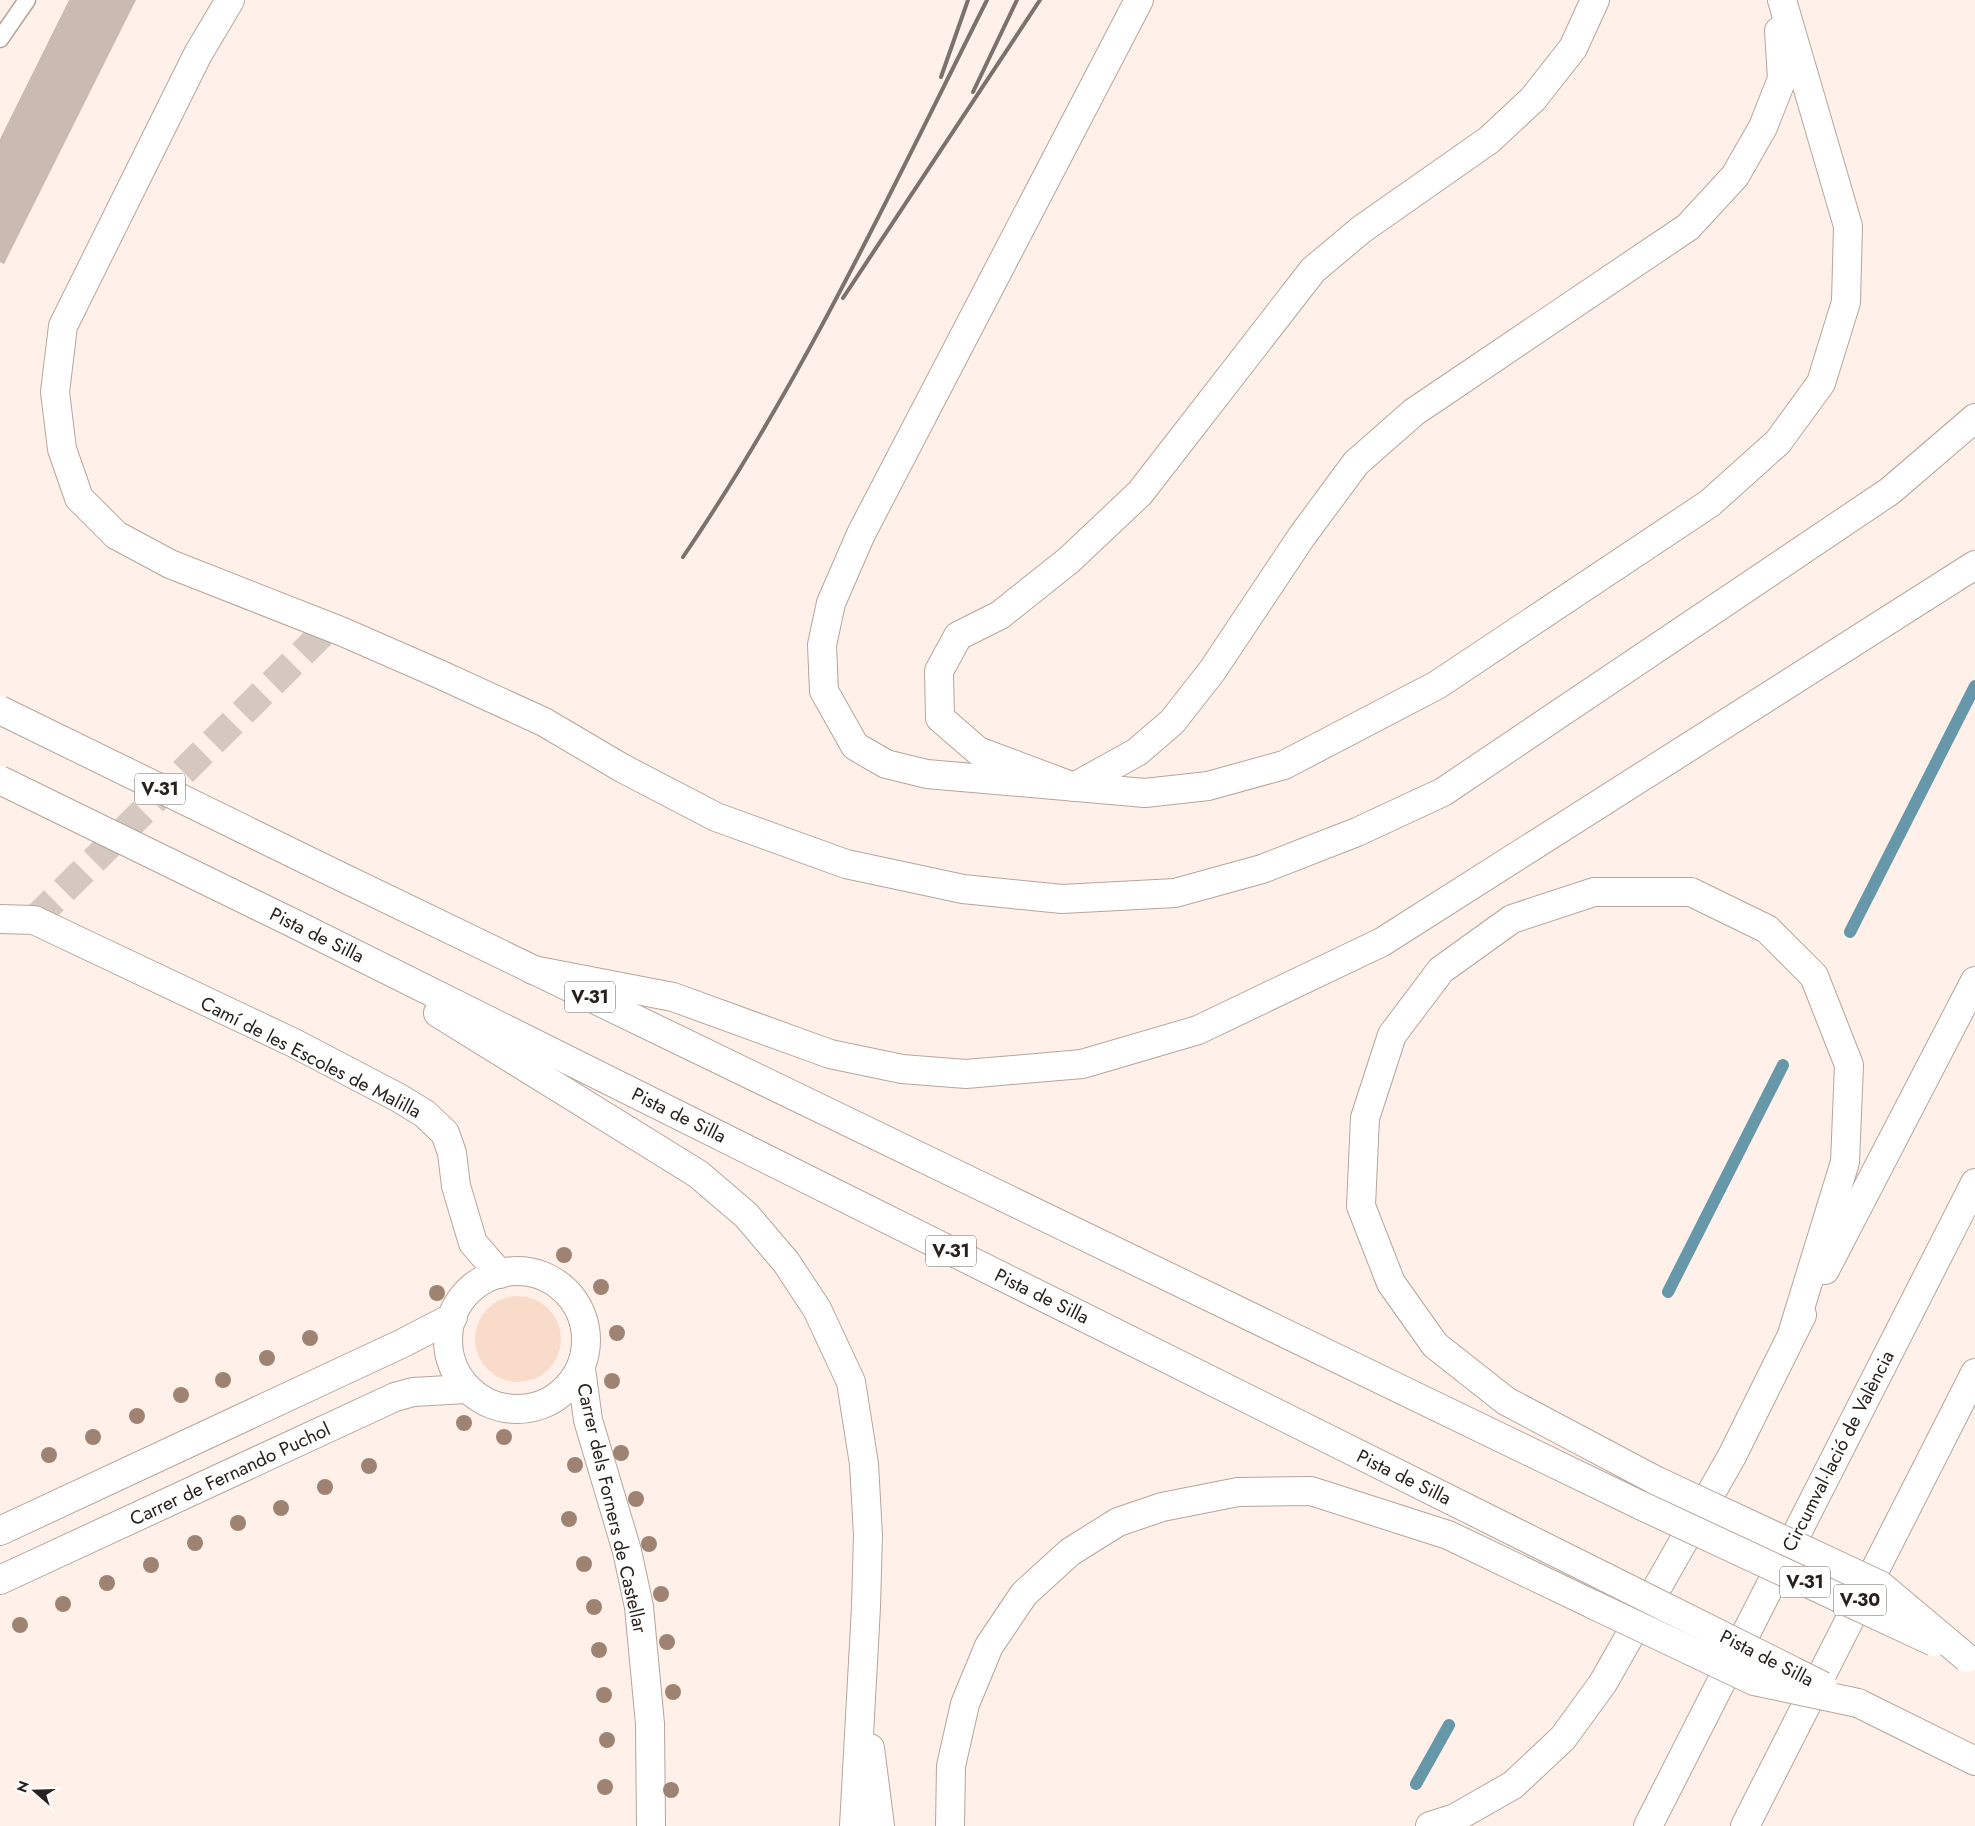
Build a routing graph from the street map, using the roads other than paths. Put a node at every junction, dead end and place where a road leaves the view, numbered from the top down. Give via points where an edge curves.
1 (27, 0) edge
2 (230, 0) edge
3 (1139, 0) edge
4 (1595, 0) edge
5 (1778, 0) edge
6 (1782, 0) edge
7 (0, 39) edge
8 (1975, 418) edge
9 (1975, 565) edge
10 (0, 710) edge
11 (0, 780) edge
12 (1074, 787) junction
13 (0, 919) edge
14 (295, 924) junction
15 (533, 970) junction
16 (1975, 980) edge
17 (1975, 1183) edge
18 (500, 1274) junction
19 (453, 1317) junction
20 (1793, 1330) junction
21 (580, 1369) junction
22 (1975, 1373) edge
23 (466, 1389) junction
24 (0, 1531) edge
25 (0, 1580) edge
26 (1971, 1660) edge
27 (861, 1674) junction
28 (1858, 1703) junction
29 (1975, 1761) edge
30 (651, 1826) edge
31 (854, 1826) edge
32 (880, 1826) edge
33 (950, 1826) edge
34 (1430, 1826) edge
35 (1648, 1826) edge
36 (1745, 1826) edge

1 - 7 lane
2 - 8 main road via 198,54 63,326 55,392 62,448 79,498 116,535 170,564 336,629 544,722 622,768 716,816 846,864 963,889 1062,899 1174,893 1262,870 1357,832 1452,786 1890,491
3 - 12 main road via 861,534 831,603 822,645 824,691 856,746 886,764 926,774
4 - 12 main road via 1573,48 1533,99 1489,140 1362,229 1313,270 1140,493 1069,560 1008,609 958,636 939,671 940,718 978,751
5 - 12 main road via 1782,79 1763,127 1735,176 1688,227 1414,412 1356,462 1212,671 1172,722 1137,752
6 - 12 main road via 1848,226 1846,302 1822,383 1778,442 1710,503 1437,686 1284,765 1208,786 1145,793
9 - 15 main road via 1382,942 1198,1030 1082,1064 966,1074 902,1069 830,1054 674,996
10 - 15 main road, V-31, bridge
11 - 14 main road, Pista de Silla / V-31, bridge
13 - 18 main road, Camí de les Escoles de Malilla via 34,920 294,1044 425,1114 445,1132 456,1186 473,1243
14 - 27 main road via 698,1174 746,1215 786,1262 817,1309 851,1382 864,1464 868,1535
14 - 28 main road, Pista de Silla / V-31, bridge
15 - 26 main road, V-31, bridge via 1642,1506
16 - 20 main road
17 - 35 main road, Circumval·lació de València
18 - 19 main road via 473,1286 457,1304
18 - 21 main road via 516,1271 539,1274 559,1285 575,1302 584,1323 587,1346
19 - 23 main road via 449,1325 448,1348 454,1370
19 - 24 main road via 394,1348
20 - 26 main road, bridge via 1845,1162 1849,1064 1814,976 1767,929 1691,892 1594,892 1512,919 1441,970 1392,1034 1365,1118 1361,1206 1391,1283 1434,1345 1506,1400 1655,1480 1880,1585
20 - 34 main road via 1727,1464 1603,1683 1563,1738 1513,1785 1455,1818
21 - 23 main road via 568,1388 550,1402 529,1409 506,1409 485,1402
21 - 30 main road, Carrer dels Forners de Castellar via 588,1420 627,1552 639,1607 647,1668
22 - 36 main road, V-30
23 - 25 main road, Carrer de Fernando Puchol via 412,1392 395,1397
27 - 31 main road
27 - 32 main road
28 - 29 main road, Pista de Silla / V-31
28 - 33 main road, bridge via 1754,1681 1448,1535 1311,1491 1238,1492 1162,1507 1118,1522 1070,1552 1024,1594 989,1646 965,1704 950,1766

